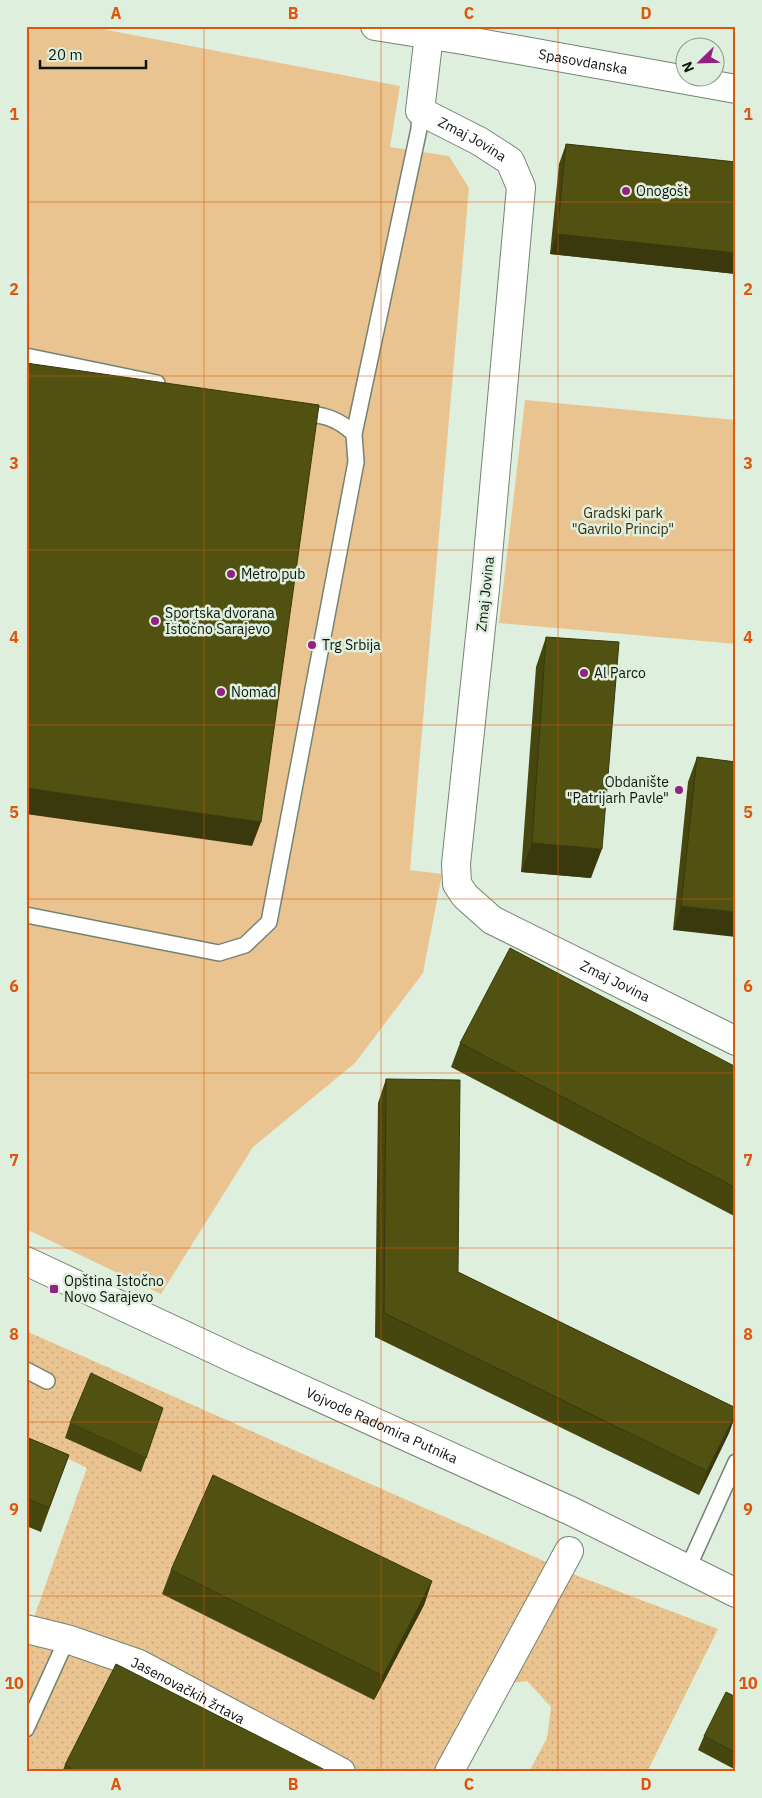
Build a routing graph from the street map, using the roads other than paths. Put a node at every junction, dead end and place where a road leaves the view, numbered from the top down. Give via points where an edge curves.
1 (375, 26) edge
2 (430, 31) edge
3 (736, 89) edge
4 (420, 111) junction
5 (26, 356) edge
6 (169, 385) edge
7 (283, 408) edge
8 (354, 434) junction
9 (26, 915) edge
10 (736, 1041) edge
11 (26, 1261) edge
12 (26, 1370) edge
13 (47, 1380) dead end
14 (736, 1462) edge
15 (569, 1551) dead end
16 (687, 1570) junction
17 (736, 1593) edge
18 (26, 1629) edge
19 (66, 1639) junction
20 (26, 1729) edge
21 (341, 1772) edge
22 (448, 1772) edge

1 - 2 street, Spasovdanska
2 - 3 street, Spasovdanska via 463,40
2 - 4 street
4 - 8 lane via 419,129
4 - 10 street, Zmaj Jovina via 510,161 521,187 485,589 456,864 457,884 465,896 492,920
5 - 6 lane
7 - 8 lane via 329,417 343,423
8 - 9 lane via 356,462 269,922 246,945 220,953
11 - 16 street, Vojvode Radomira Putnika via 571,1511
12 - 13 lane
14 - 16 lane
15 - 22 street
16 - 17 street, Vojvode Radomira Putnika
18 - 19 street, Jasenovačkih žrtava
19 - 20 lane
19 - 21 street, Jasenovačkih žrtava via 139,1664

